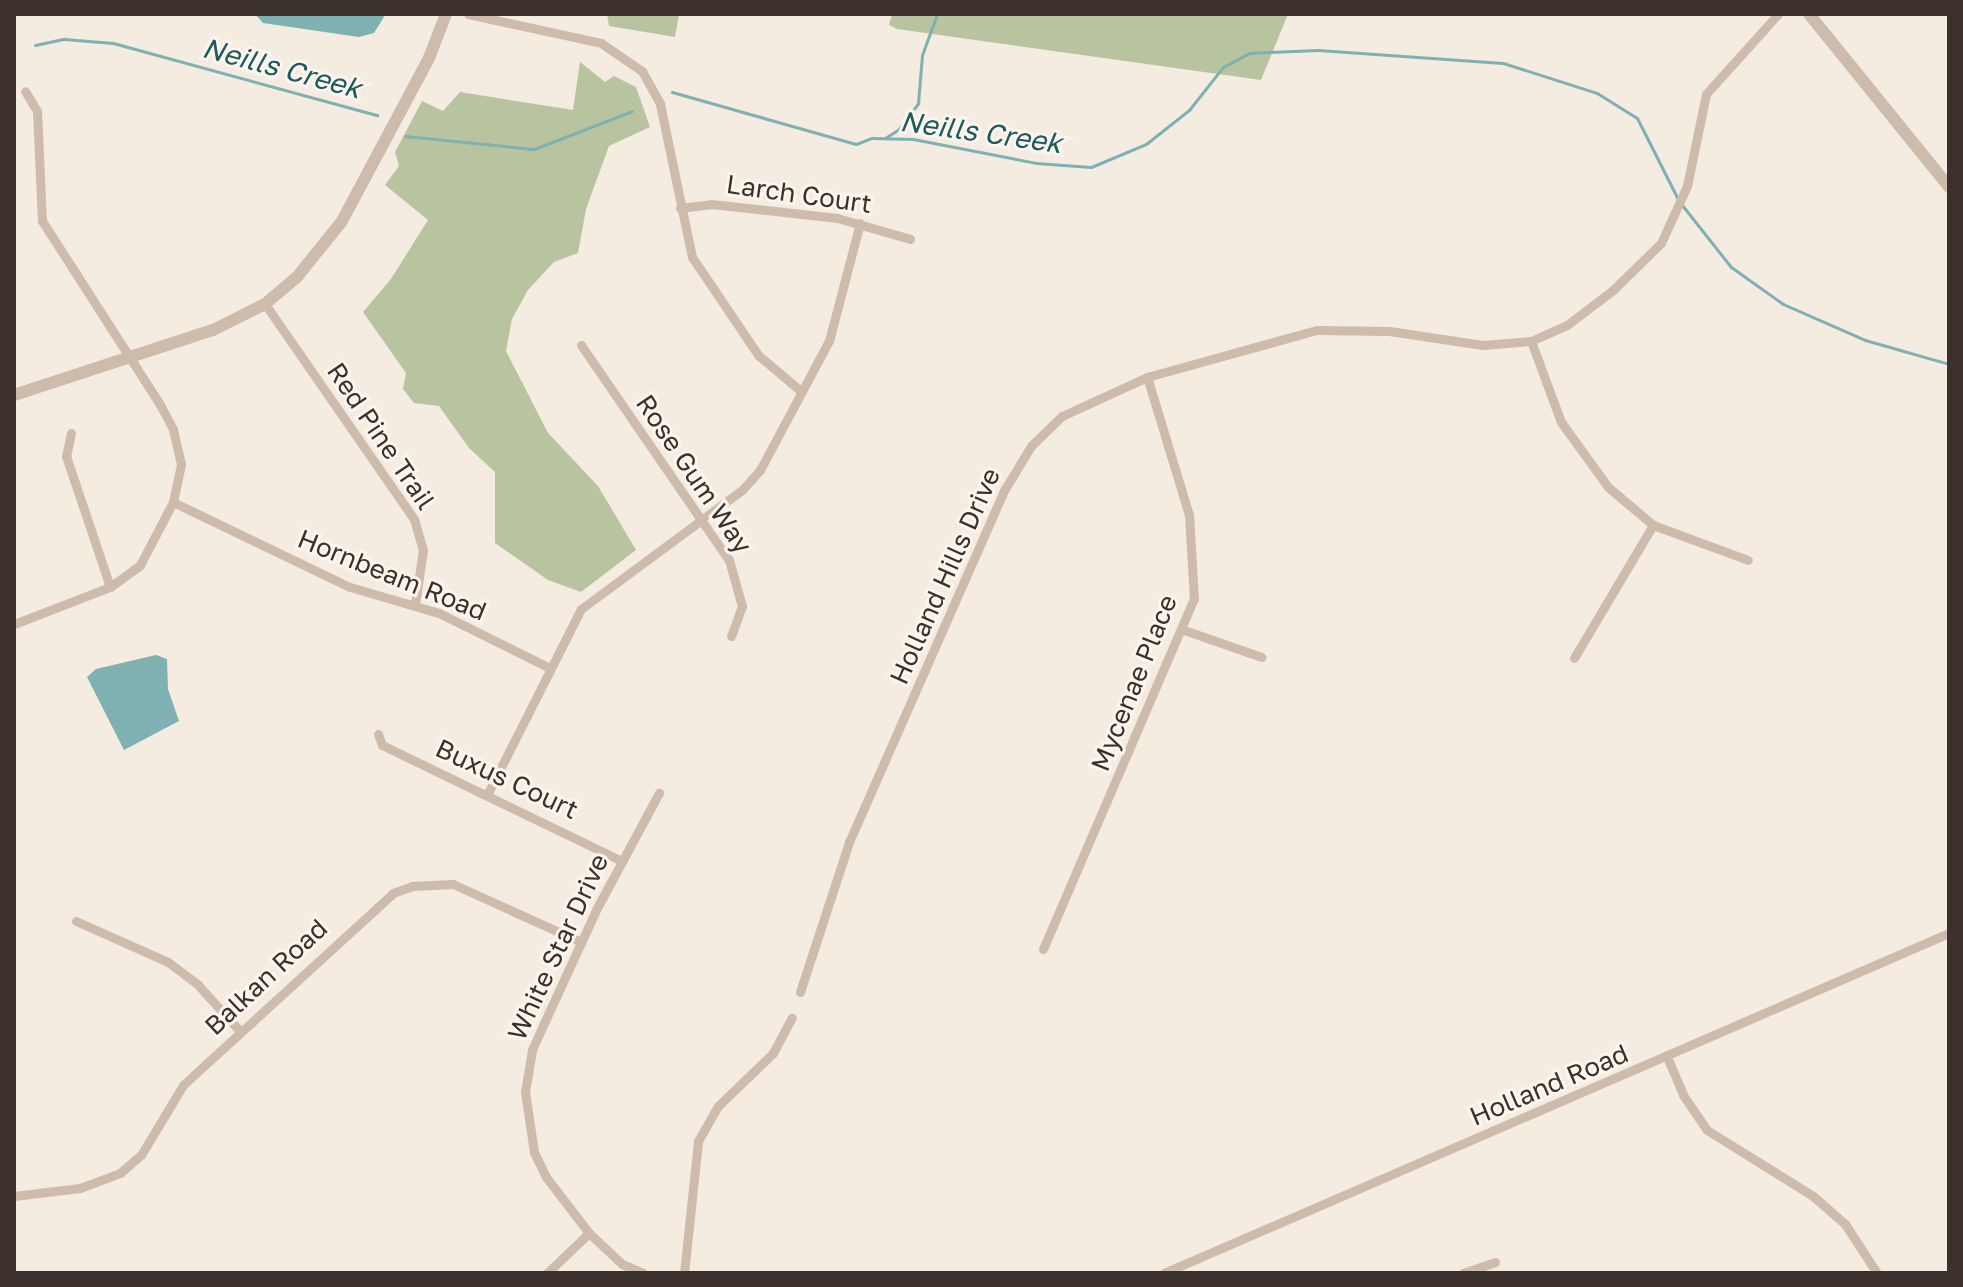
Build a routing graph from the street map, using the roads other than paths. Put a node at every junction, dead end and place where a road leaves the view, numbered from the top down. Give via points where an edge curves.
1 (446, 14) edge
2 (468, 14) edge
3 (1778, 14) edge
4 (1809, 14) edge
5 (25, 91) dead end
6 (1949, 187) edge
7 (680, 208) junction
8 (860, 223) junction
9 (910, 239) dead end
10 (265, 304) junction
11 (1531, 341) junction
12 (581, 345) dead end
13 (129, 360) junction
14 (1147, 377) junction
15 (802, 392) junction
16 (14, 395) edge
17 (71, 433) dead end
18 (173, 502) junction
19 (702, 519) junction
20 (1653, 525) junction
21 (1748, 560) dead end
22 (110, 587) junction
23 (415, 605) junction
24 (14, 624) edge
25 (1184, 630) junction
26 (731, 636) dead end
27 (1261, 657) dead end
28 (1574, 658) dead end
29 (550, 668) junction
30 (378, 734) dead end
31 (659, 793) dead end
32 (487, 795) junction
33 (622, 861) junction
34 (76, 921) dead end
35 (1949, 933) edge
36 (581, 942) junction
37 (1043, 949) dead end
38 (800, 992) dead end
39 (792, 1018) dead end
40 (239, 1030) junction
41 (1668, 1059) junction
42 (14, 1196) edge
43 (589, 1233) junction
44 (1495, 1262) dead end
45 (547, 1273) edge
46 (643, 1273) edge
47 (684, 1273) edge
48 (1164, 1273) edge
49 (1463, 1273) edge
50 (1877, 1273) edge

1 - 10 street via 342,221 321,253
2 - 7 street via 601,43 629,59 651,83 660,104
3 - 11 street, Holland Hills Drive via 1729,62 1706,94 1687,186 1661,243 1567,325
4 - 6 street
5 - 13 street via 37,111 42,221
7 - 8 street, Larch Court via 711,204
7 - 15 street via 685,241 701,273 771,371
8 - 9 street, Larch Court
8 - 15 street via 835,326
10 - 13 street via 213,330
10 - 23 street, Red Pine Trail via 414,519 423,550
11 - 14 street, Holland Hills Drive via 1483,345 1389,331 1316,330
11 - 20 street via 1561,422 1581,455 1624,503
12 - 19 street, Rose Gum Way
13 - 16 street
13 - 18 street via 159,403 179,446
14 - 25 street, Mycenae Place via 1193,540 1194,599
14 - 38 street, Holland Hills Drive via 1062,416 1031,446 1007,485 849,842
15 - 19 street via 760,470
17 - 22 street via 66,456
18 - 22 street via 140,565
18 - 23 street, Hornbeam Road via 350,587
19 - 26 street, Rose Gum Way via 739,582 742,606
19 - 29 street via 581,609
20 - 21 street
20 - 28 street
22 - 24 street
23 - 29 street, Hornbeam Road
25 - 27 street
25 - 37 street, Mycenae Place
29 - 32 street
30 - 32 street, Buxus Court via 382,745
31 - 33 street, White Star Drive
32 - 33 street, Buxus Court
33 - 36 street, White Star Drive
34 - 40 street via 168,962 198,985
35 - 41 street, Holland Road
36 - 40 street, Balkan Road via 478,891 453,884 412,886 378,902
36 - 43 street, White Star Drive via 532,1050 525,1092 534,1152 546,1177
39 - 47 street via 773,1053 718,1106 698,1141
40 - 42 street, Balkan Road via 183,1085 141,1155 120,1173 80,1188
41 - 48 street, Holland Road
41 - 50 street via 1707,1130 1813,1196 1845,1224
43 - 45 street
43 - 46 street, White Star Drive via 622,1264
44 - 49 street

